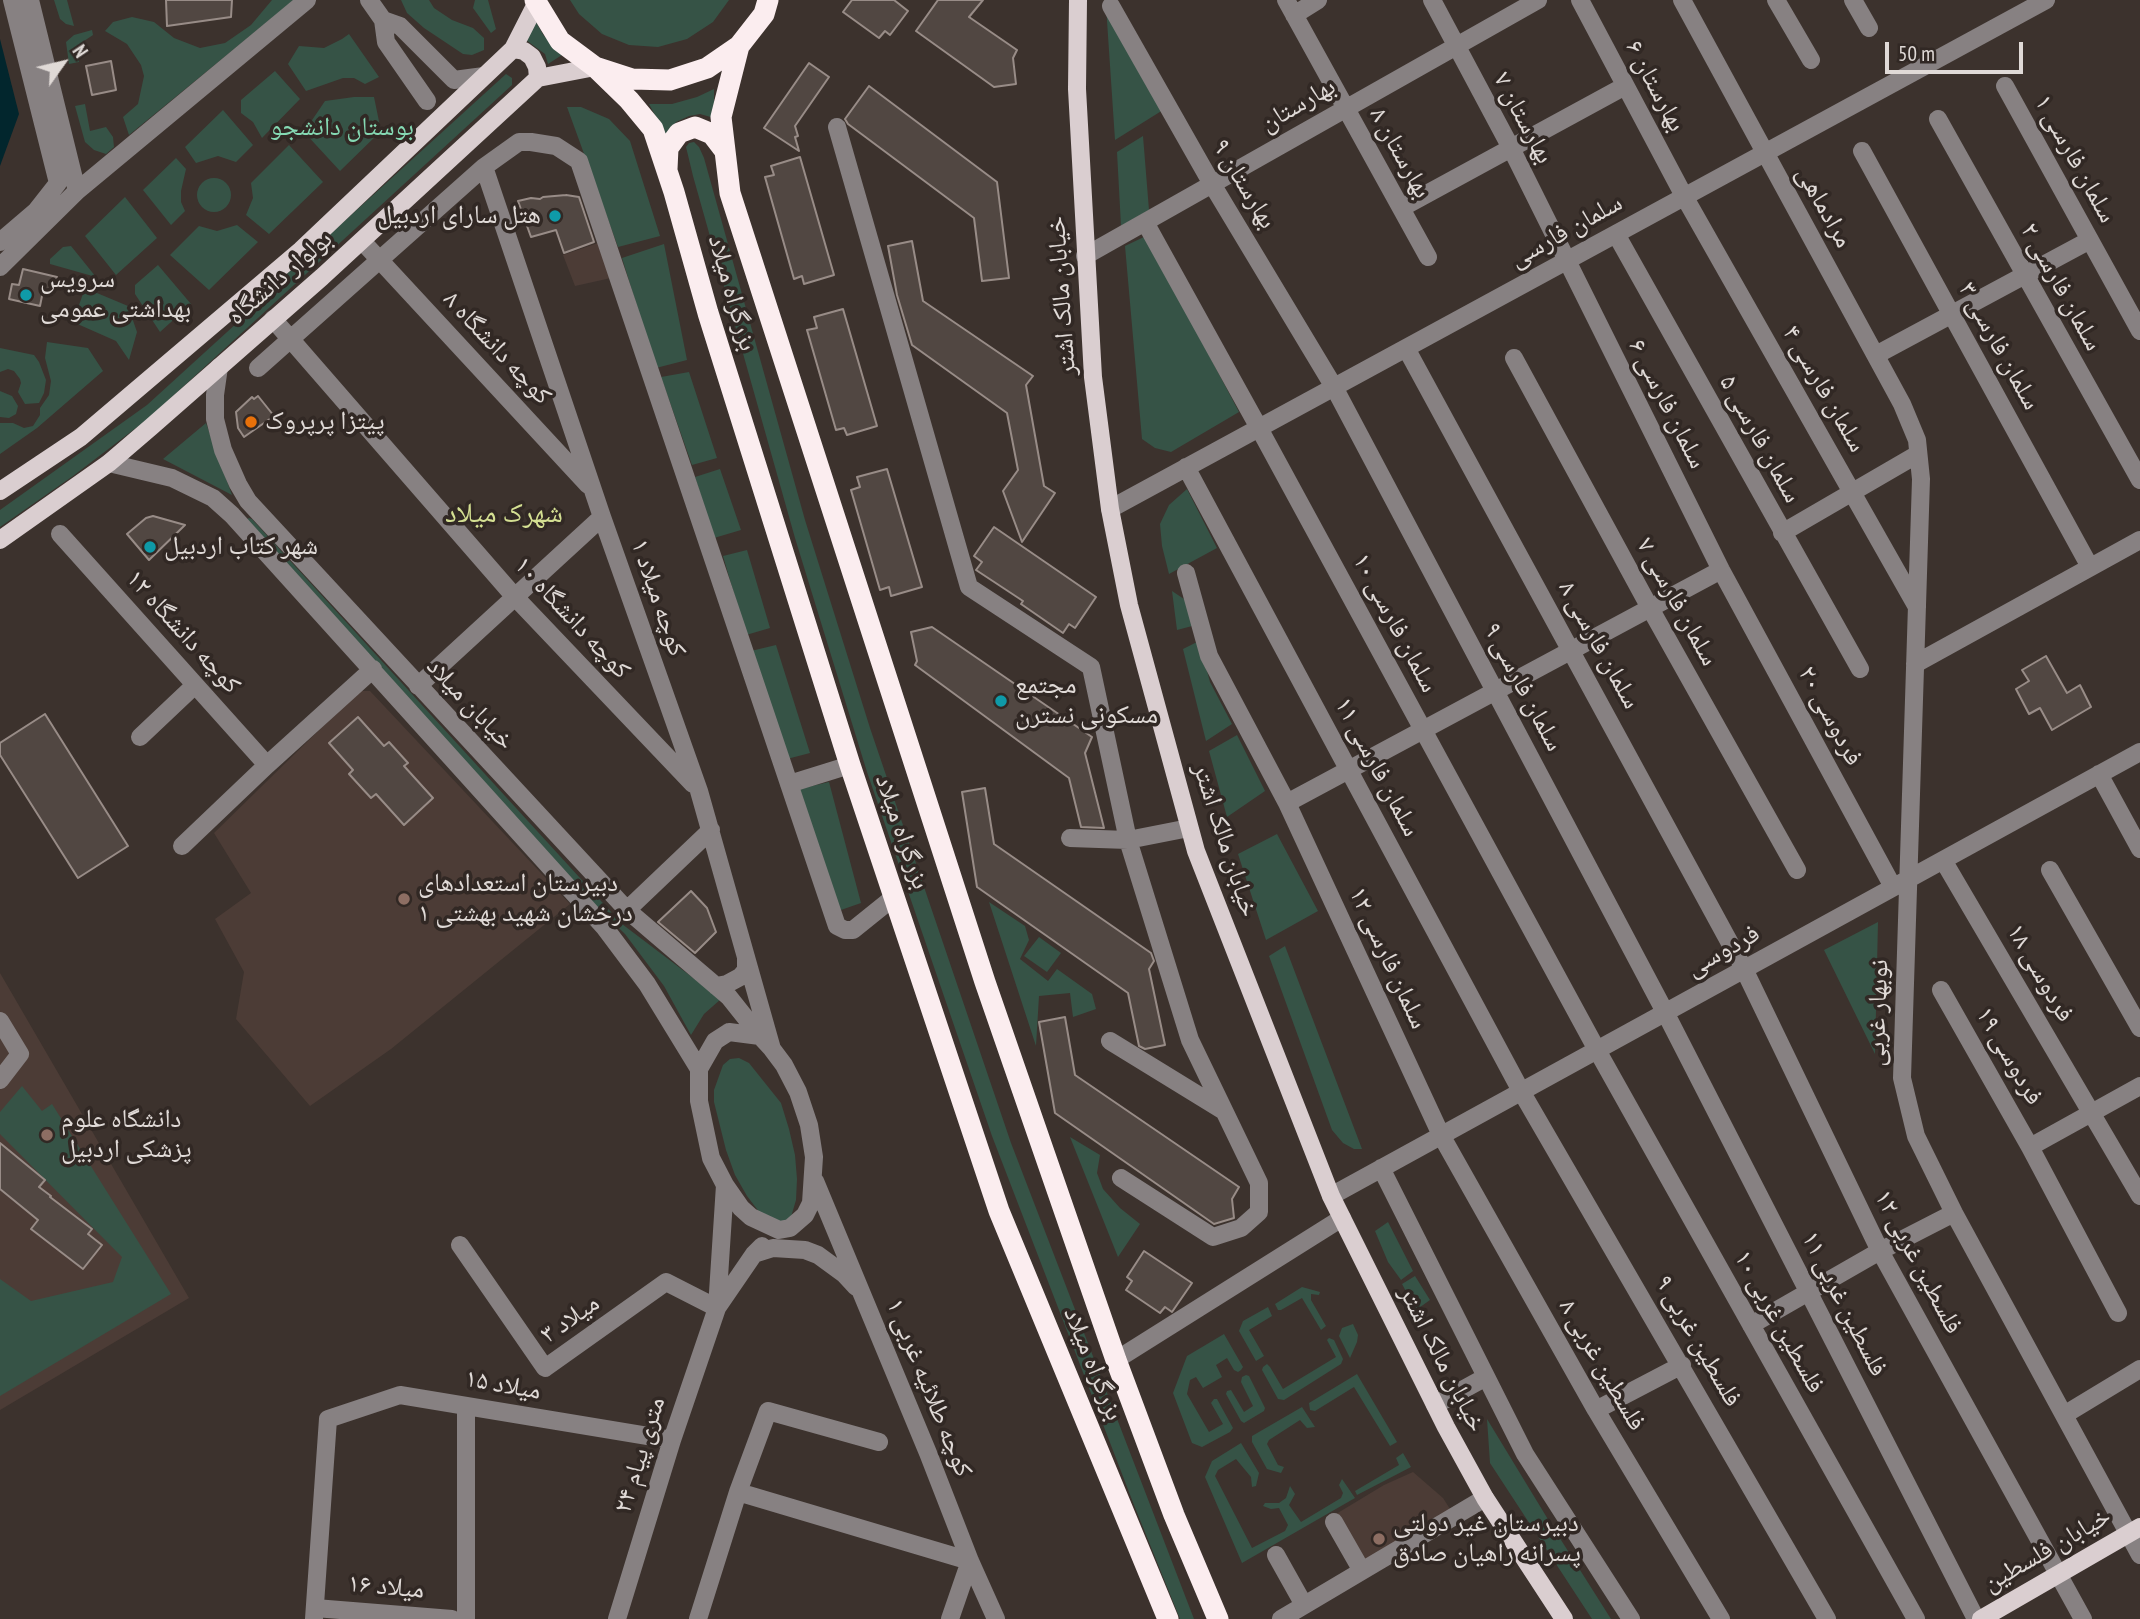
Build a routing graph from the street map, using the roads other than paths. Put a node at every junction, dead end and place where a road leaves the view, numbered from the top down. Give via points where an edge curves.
1 (12, 0) edge
2 (30, 0) edge
3 (307, 0) edge
4 (369, 0) edge
5 (768, 0) edge
6 (1318, 0) edge
7 (1432, 0) edge
8 (1538, 0) edge
9 (1580, 0) edge
10 (1682, 0) edge
11 (1776, 0) edge
12 (1853, 0) edge
13 (2046, 0) edge
14 (535, 2) edge
15 (1077, 2) edge
16 (1111, 6) dead end
17 (1290, 7) edge
18 (383, 20) junction
19 (1870, 28) dead end
20 (739, 46) junction
21 (1456, 46) junction
22 (513, 49) junction
23 (1811, 60) dead end
24 (595, 67) junction
25 (484, 76) junction
26 (538, 78) junction
27 (1625, 86) junction
28 (2005, 86) dead end
29 (427, 101) dead end
30 (1346, 109) junction
31 (1938, 119) dead end
32 (836, 127) dead end
33 (1511, 148) junction
34 (725, 150) junction
35 (1862, 151) dead end
36 (1765, 153) junction
37 (484, 167) junction
38 (667, 170) junction
39 (1212, 184) junction
40 (77, 191) junction
41 (1684, 197) junction
42 (1401, 208) junction
43 (1145, 222) junction
44 (1616, 234) junction
45 (2090, 240) junction
46 (362, 241) junction
47 (0, 242) edge
48 (1085, 257) junction
49 (1428, 257) dead end
50 (379, 260) junction
51 (1566, 261) junction
52 (0, 267) edge
53 (2024, 275) junction
54 (1952, 314) junction
55 (274, 319) junction
56 (2140, 331) edge
57 (290, 339) junction
58 (1406, 348) junction
59 (1875, 355) junction
60 (1514, 358) dead end
61 (219, 367) junction
62 (258, 368) dead end
63 (1334, 387) junction
64 (1259, 428) junction
65 (1917, 447) junction
66 (108, 463) junction
67 (1186, 467) junction
68 (2140, 481) edge
69 (0, 491) edge
70 (594, 491) junction
71 (1853, 493) junction
72 (248, 501) junction
73 (1110, 509) junction
74 (232, 515) junction
75 (602, 517) junction
76 (1782, 533) junction
77 (60, 534) dead end
78 (0, 540) edge
79 (2140, 540) edge
80 (2090, 567) junction
81 (1721, 570) junction
82 (1186, 573) dead end
83 (514, 596) junction
84 (1917, 607) junction
85 (1650, 608) junction
86 (1572, 650) junction
87 (1915, 664) junction
88 (373, 669) junction
89 (1860, 669) dead end
90 (195, 685) junction
91 (418, 686) junction
92 (1496, 692) junction
93 (1423, 730) junction
94 (141, 737) dead end
95 (2140, 752) edge
96 (267, 765) junction
97 (850, 765) junction
98 (1348, 770) junction
99 (2099, 775) junction
100 (789, 784) junction
101 (699, 791) junction
102 (1287, 803) junction
103 (1189, 828) junction
104 (711, 830) junction
105 (1070, 838) dead end
106 (1128, 840) junction
107 (182, 846) dead end
108 (2140, 849) edge
109 (1943, 860) junction
110 (1797, 870) dead end
111 (2050, 870) dead end
112 (1901, 883) junction
113 (894, 897) junction
114 (627, 910) junction
115 (746, 953) junction
116 (1745, 969) junction
117 (716, 986) junction
118 (1941, 990) dead end
119 (1665, 1012) junction
120 (0, 1021) edge
121 (2140, 1028) edge
122 (1110, 1041) dead end
123 (766, 1043) junction
124 (1597, 1050) junction
125 (699, 1069) junction
126 (0, 1080) edge
127 (2140, 1086) edge
128 (1521, 1091) junction
129 (1224, 1111) junction
130 (2091, 1113) junction
131 (1441, 1135) junction
132 (2030, 1147) junction
133 (1381, 1168) junction
134 (814, 1178) junction
135 (1121, 1178) dead end
136 (725, 1185) junction
137 (1331, 1196) junction
138 (2140, 1196) edge
139 (1954, 1213) junction
140 (1342, 1218) junction
141 (779, 1230) junction
142 (460, 1245) dead end
143 (1880, 1251) junction
144 (754, 1254) junction
145 (1809, 1291) junction
146 (863, 1294) junction
147 (717, 1308) junction
148 (2118, 1313) dead end
149 (1751, 1325) junction
150 (1116, 1360) junction
151 (1682, 1365) junction
152 (2140, 1369) edge
153 (1486, 1377) junction
154 (1435, 1405) junction
155 (466, 1406) junction
156 (1596, 1410) junction
157 (2064, 1415) junction
158 (672, 1440) junction
159 (879, 1442) dead end
160 (738, 1492) junction
161 (1485, 1498) junction
162 (1334, 1522) dead end
163 (2134, 1530) edge
164 (1276, 1555) dead end
165 (2140, 1555) edge
166 (970, 1561) junction
167 (1362, 1571) junction
168 (2058, 1573) junction
169 (1304, 1605) junction
170 (314, 1613) edge
171 (452, 1619) edge
172 (466, 1619) edge
173 (617, 1619) edge
174 (698, 1619) edge
175 (950, 1619) edge
176 (996, 1619) edge
177 (1168, 1619) edge
178 (1218, 1619) edge
179 (1281, 1619) edge
180 (1564, 1619) edge
181 (1631, 1619) edge
182 (1721, 1619) edge
183 (1828, 1619) edge
184 (1916, 1619) edge
185 (1979, 1619) edge
186 (2083, 1619) edge

1 - 47 street via 58,183 36,211
2 - 40 street
3 - 40 street
4 - 18 street
5 - 20 highway via 764,14
6 - 17 street
7 - 21 street, بهارستان ۷
8 - 21 street, بهارستان
9 - 27 street, بهارستان ۶
10 - 36 street, مرادماهی
11 - 23 street
12 - 19 street
13 - 36 street, سلمان فارسی
14 - 22 main road, بولوار دانشگاه
14 - 24 highway via 560,41
15 - 48 main road, خیابان مالک اشتر
16 - 39 street, بهارستان ۹
17 - 30 street, بهارستان ۸
18 - 25 street via 400,26 454,80
18 - 29 street via 386,42
20 - 24 highway via 707,68 670,80 632,79
20 - 34 highway, بزرگراه میلاد via 721,117
21 - 30 street, بهارستان
21 - 33 street, بهارستان ۷
22 - 25 main road, بولوار دانشگاه
22 - 26 main road via 532,57
24 - 26 main road
24 - 38 highway, بزرگراه میلاد via 653,129
25 - 69 main road, بولوار دانشگاه via 291,258 81,437
26 - 46 main road, بولوار دانشگاه
27 - 33 street
27 - 41 street, بهارستان ۶
28 - 45 street, سلمان فارسی ۱
30 - 39 street, بهارستان
30 - 42 street, بهارستان ۸
31 - 53 street, سلمان فارسی ۲
32 - 106 street via 969,587 1091,667
33 - 42 street
33 - 51 street, بهارستان ۷
34 - 38 highway via 712,134 695,127 679,133 668,148
34 - 150 highway, بزرگراه میلاد via 730,193 985,982
35 - 54 street, سلمان فارسی ۳
36 - 41 street, سلمان فارسی
36 - 59 street, مرادماهی
37 - 50 street
37 - 70 street, کوچه میلاد ۱
37 - 100 street via 519,142 556,146 579,161
38 - 97 highway, بزرگراه میلاد
39 - 43 street, بهارستان
39 - 63 street, بهارستان ۹
40 - 52 street
41 - 44 street, سلمان فارسی
41 - 71 street, سلمان فارسی ۴
42 - 49 street, بهارستان ۸
43 - 48 street, بهارستان
43 - 64 street, سلمان فارسی ۱۰
44 - 51 street, سلمان فارسی
44 - 76 street, سلمان فارسی ۵
45 - 53 street
45 - 56 street, سلمان فارسی ۱
46 - 50 street, کوچه دانشگاه ۸
46 - 55 main road, بولوار دانشگاه
48 - 73 main road, خیابان مالک اشتر via 1093,377
50 - 57 street
50 - 70 street, کوچه دانشگاه ۸
51 - 58 street, سلمان فارسی
51 - 81 street, سلمان فارسی ۶
53 - 54 street
53 - 68 street, سلمان فارسی ۲
54 - 59 street
54 - 80 street, سلمان فارسی ۳
55 - 57 street, کوچه دانشگاه ۱۰
55 - 61 main road, بولوار دانشگاه
57 - 62 street
57 - 83 street, کوچه دانشگاه ۱۰
58 - 63 street, سلمان فارسی
58 - 86 street, سلمان فارسی ۸
59 - 65 street, مرادماهی via 1902,404
60 - 85 street, سلمان فارسی ۷
61 - 66 main road, بولوار دانشگاه
61 - 72 street, خیابان میلاد via 215,419 223,450
63 - 64 street, سلمان فارسی
63 - 92 street, سلمان فارسی ۹
64 - 67 street, سلمان فارسی
64 - 93 street, سلمان فارسی ۱۰
65 - 71 street
65 - 84 street, نوبهار غربی via 1921,479
66 - 74 street, خیابان میلاد via 172,478 213,498
66 - 78 main road, بولوار دانشگاه
67 - 73 street, سلمان فارسی
67 - 98 street, سلمان فارسی ۱۱
70 - 75 street, کوچه میلاد ۱
71 - 76 street
71 - 84 street, سلمان فارسی ۴
72 - 74 street via 237,500
72 - 91 street, خیابان میلاد
73 - 103 main road, خیابان مالک اشتر via 1131,615
74 - 88 street, خیابان میلاد
75 - 83 street
75 - 101 street, کوچه میلاد ۱
76 - 89 street, سلمان فارسی ۵
77 - 90 street, کوچه دانشگاه ۱۲
79 - 80 street
80 - 87 street
81 - 85 street
81 - 112 street, فردوسی ۲۰
82 - 102 street, سلمان فارسی ۱۲ via 1209,656
83 - 91 street
83 - 101 street, کوچه دانشگاه ۱۰
84 - 87 street, نوبهار غربی
85 - 86 street
85 - 110 street, سلمان فارسی ۷
86 - 92 street
86 - 116 street, سلمان فارسی ۸
87 - 112 street, نوبهار غربی
88 - 96 street
88 - 125 street, خیابان میلاد via 606,928
90 - 94 street
90 - 96 street, کوچه دانشگاه ۱۲
91 - 114 street, خیابان میلاد
92 - 93 street
92 - 119 street, سلمان فارسی ۹
93 - 98 street
93 - 124 street, سلمان فارسی ۱۰
95 - 99 street, فردوسی
96 - 107 street
97 - 100 street
97 - 113 highway, بزرگراه میلاد
98 - 102 street
98 - 128 street, سلمان فارسی ۱۱
99 - 108 street
99 - 109 street, فردوسی
100 - 113 street via 836,926 853,930
101 - 104 street, کوچه میلاد ۱
102 - 131 street, سلمان فارسی ۱۲
103 - 106 street
103 - 137 main road, خیابان مالک اشتر
104 - 114 street
104 - 115 street, کوچه میلاد ۱
105 - 106 street
106 - 129 street via 1190,1040
109 - 112 street, فردوسی
109 - 130 street, فردوسی ۱۸
111 - 121 street
112 - 116 street, فردوسی
112 - 139 street, نوبهار غربی via 1902,1078 1916,1136
113 - 177 highway, بزرگراه میلاد via 999,1211
114 - 117 street, خیابان میلاد
115 - 117 street via 746,970 740,977
115 - 123 street, کوچه میلاد ۱
116 - 119 street, فردوسی
116 - 143 street, فلسطین غربی ۱۲
117 - 123 street, خیابان میلاد
118 - 132 street, فردوسی ۱۹
119 - 124 street, فردوسی
119 - 145 street, فلسطین غربی ۱۱
120 - 126 street via 20,1054
122 - 129 street
123 - 125 street via 729,1032 715,1041
123 - 134 street via 784,1065 802,1103
124 - 128 street, فردوسی
124 - 149 street, فلسطین غربی ۱۰
125 - 136 street via 698,1093 711,1158
127 - 130 street
128 - 131 street, فردوسی
128 - 151 street, فلسطین غربی ۹
129 - 135 street via 1259,1183 1259,1212 1241,1228 1213,1237
130 - 132 street
130 - 138 street, فردوسی ۱۸
131 - 133 street, فردوسی
131 - 156 street, فلسطین غربی ۸
132 - 148 street, فردوسی ۱۹
133 - 137 street, فردوسی
133 - 153 street
134 - 141 street via 805,1215 790,1228
134 - 146 street, کوچه طلائیه غربی ۱
136 - 141 street via 751,1217
136 - 147 street
137 - 140 main road, خیابان مالک اشتر
139 - 143 street
139 - 157 street, نوبهار غربی
140 - 150 street
140 - 154 main road, خیابان مالک اشتر
141 - 144 street
142 - 147 street, میلاد ۳ via 545,1368 666,1282
143 - 145 street
143 - 168 street, فلسطین غربی ۱۲
144 - 146 street via 772,1248 805,1250 818,1255
144 - 147 street
145 - 149 street
145 - 185 street, فلسطین غربی ۱۱
146 - 166 street, کوچه طلائیه غربی ۱
147 - 158 street, ۲۴ متری پیام
149 - 184 street, فلسطین غربی ۱۰
150 - 178 highway, بزرگراه میلاد
151 - 156 street
151 - 183 street, فلسطین غربی ۹
152 - 157 street
153 - 154 street
153 - 181 street via 1525,1454
154 - 161 main road, خیابان مالک اشتر
155 - 158 street, میلاد ۱۵
155 - 170 street, میلاد ۱۵ via 400,1395 328,1419
155 - 172 street
156 - 182 street, فلسطین غربی ۸
157 - 163 street, نوبهار غربی
158 - 173 street, ۲۴ متری پیام
159 - 160 street via 768,1411
160 - 166 street
160 - 174 street
161 - 167 street
161 - 180 main road, خیابان مالک اشتر
162 - 167 street
163 - 165 street, نوبهار غربی
163 - 168 main road, خیابان فلسطین
164 - 169 street
166 - 175 street
166 - 176 street, کوچه طلائیه غربی ۱
167 - 169 street
168 - 185 main road, خیابان فلسطین
168 - 186 street, فلسطین غربی ۱۲
169 - 179 street
170 - 171 street, میلاد ۱۶

